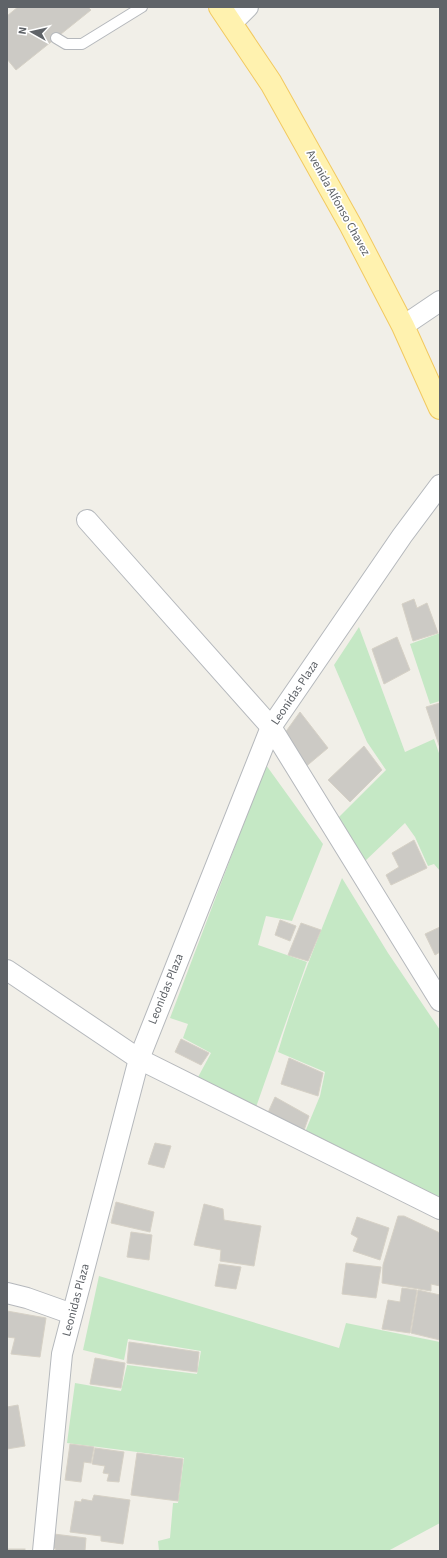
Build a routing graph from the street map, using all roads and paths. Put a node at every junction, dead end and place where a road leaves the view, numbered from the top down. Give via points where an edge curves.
1 (142, 7) edge
2 (248, 7) edge
3 (225, 15) edge
4 (56, 38) dead end
5 (440, 301) edge
6 (403, 326) junction
7 (440, 408) edge
8 (440, 485) edge
9 (87, 520) dead end
10 (271, 727) junction
11 (7, 970) edge
12 (440, 1001) edge
13 (139, 1059) junction
14 (440, 1209) edge
15 (7, 1293) edge
16 (72, 1314) junction
17 (43, 1551) edge

1 - 4 lane via 82,44 66,44
2 - 3 street
3 - 6 main road, Avenida Alfonso Chavez via 271,83 351,226
5 - 6 street
6 - 7 main road, Avenida Alfonso Chavez
8 - 10 street, Leonidas Plaza via 397,542
9 - 10 street
10 - 12 street
10 - 13 street, Leonidas Plaza
11 - 13 street
13 - 14 street
13 - 16 street, Leonidas Plaza
15 - 16 street
16 - 17 street, Leonidas Plaza via 62,1354

